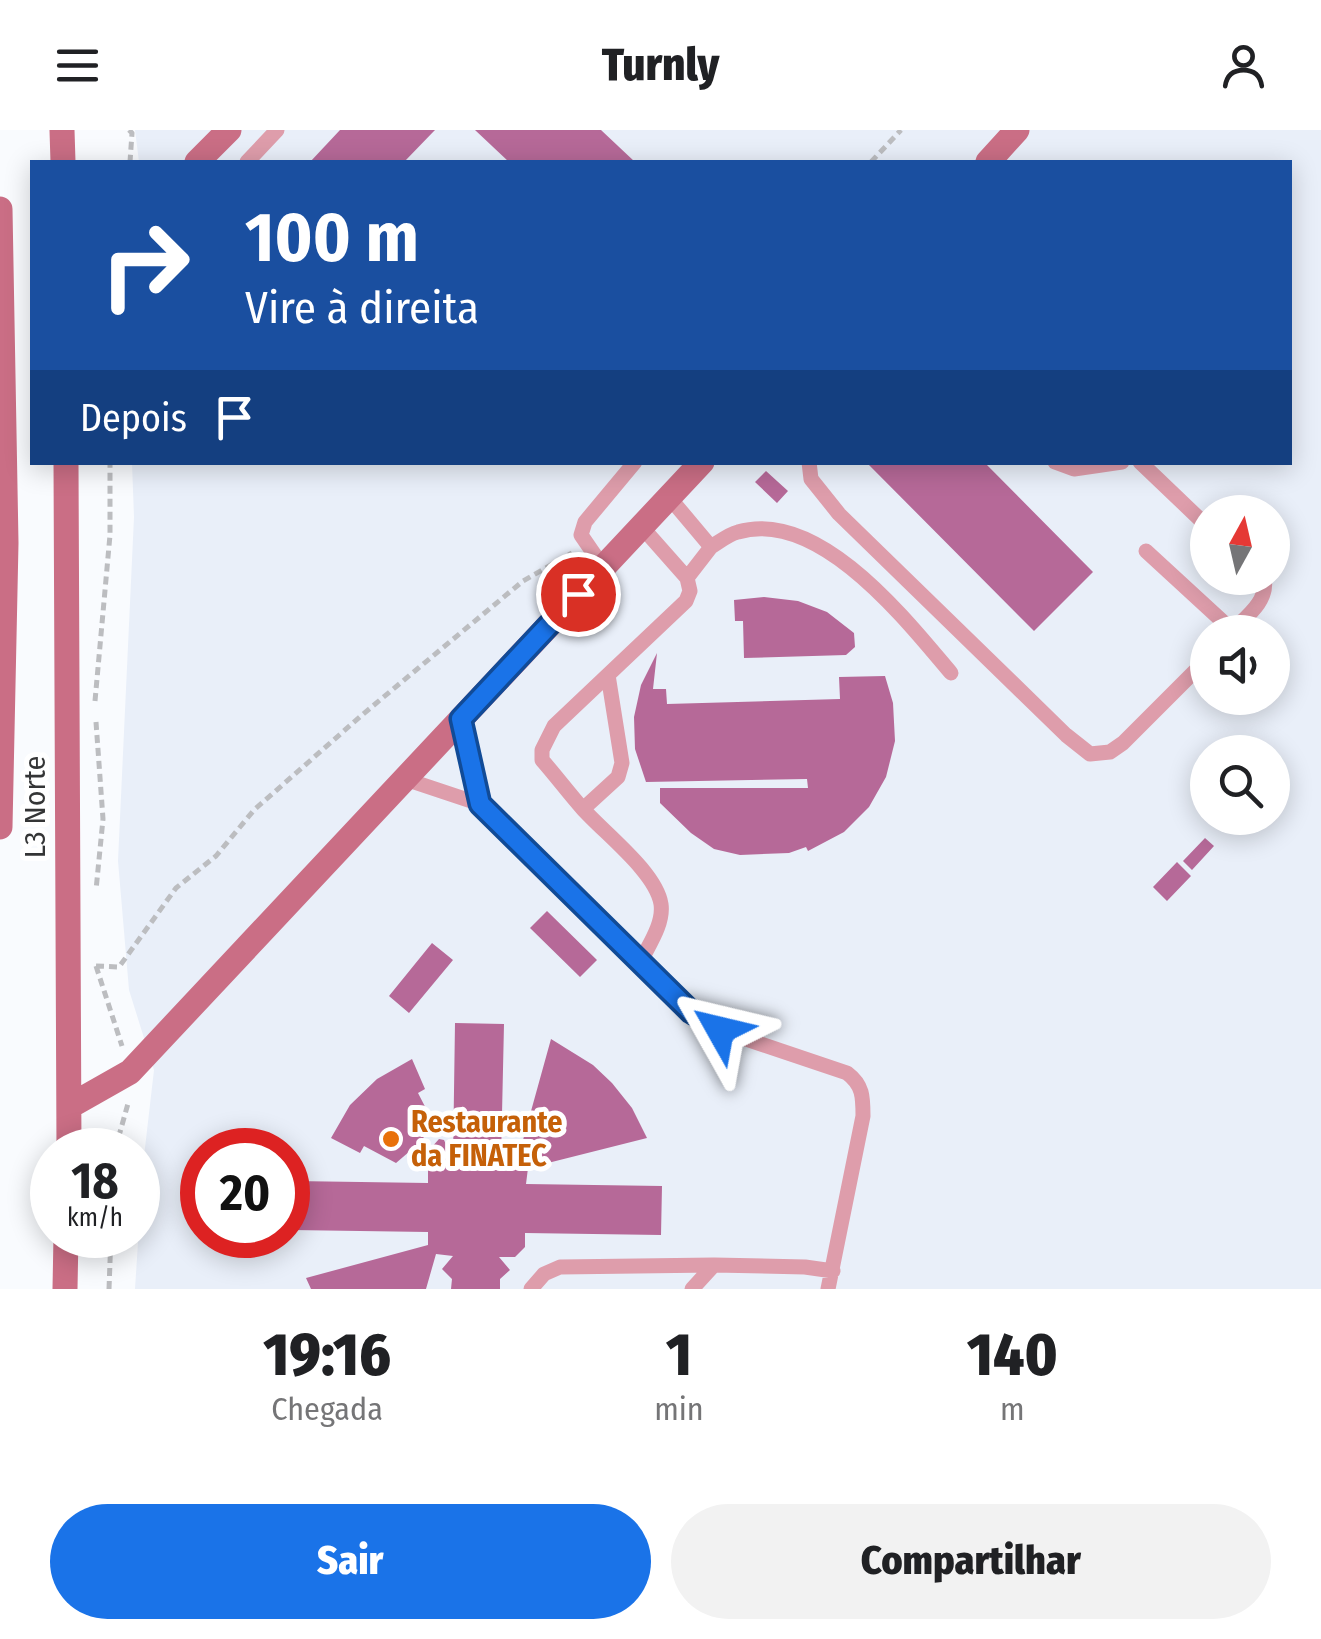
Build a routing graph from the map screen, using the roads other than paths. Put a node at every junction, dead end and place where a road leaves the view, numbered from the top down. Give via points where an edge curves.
1 (62, 130) edge
2 (229, 130) edge
3 (277, 130) edge
4 (1016, 130) edge
5 (63, 160) edge
6 (200, 160) edge
7 (249, 160) edge
8 (990, 160) edge
9 (0, 208) edge
10 (66, 465) edge
11 (633, 465) edge
12 (699, 465) edge
13 (808, 465) edge
14 (1063, 465) edge
15 (1101, 465) edge
16 (1143, 465) edge
17 (669, 497) junction
18 (1190, 510) edge
19 (641, 526) junction
20 (711, 547) junction
21 (1146, 551) dead end
22 (602, 567) junction
23 (686, 578) junction
24 (1214, 615) edge
25 (951, 673) dead end
26 (608, 674) junction
27 (1190, 676) edge
28 (461, 719) junction
29 (404, 778) junction
30 (480, 804) junction
31 (583, 809) junction
32 (0, 827) edge
33 (640, 962) junction
34 (70, 1106) junction
35 (70, 1128) edge
36 (66, 1258) edge
37 (714, 1265) junction
38 (832, 1271) junction
39 (65, 1289) edge
40 (531, 1289) edge
41 (692, 1289) edge
42 (828, 1289) edge

1 - 5 main road
2 - 6 main road
3 - 7 lane
4 - 8 main road
9 - 32 main road, L3 Norte via 6,543
10 - 34 main road, L3 Norte
11 - 22 lane via 582,535
12 - 17 main road
13 - 27 lane via 811,480 839,514 1090,754 1122,743
14 - 15 lane
16 - 18 lane
17 - 19 main road
17 - 20 lane
19 - 22 main road
19 - 23 lane
20 - 23 lane
20 - 25 lane via 739,532 806,537 887,598
21 - 24 lane
22 - 28 main road
23 - 26 lane via 686,601
26 - 31 lane via 622,763 618,777
26 - 31 lane via 554,726 542,750 542,760
28 - 29 main road
28 - 30 lane
29 - 30 lane
29 - 34 main road via 130,1072
30 - 33 lane
31 - 33 lane via 644,873 661,905
33 - 38 lane via 691,1012 720,1030 857,1080 863,1116
34 - 35 main road, L3 Norte
36 - 39 main road
37 - 38 lane
37 - 40 lane via 560,1267
37 - 41 lane
38 - 42 lane

